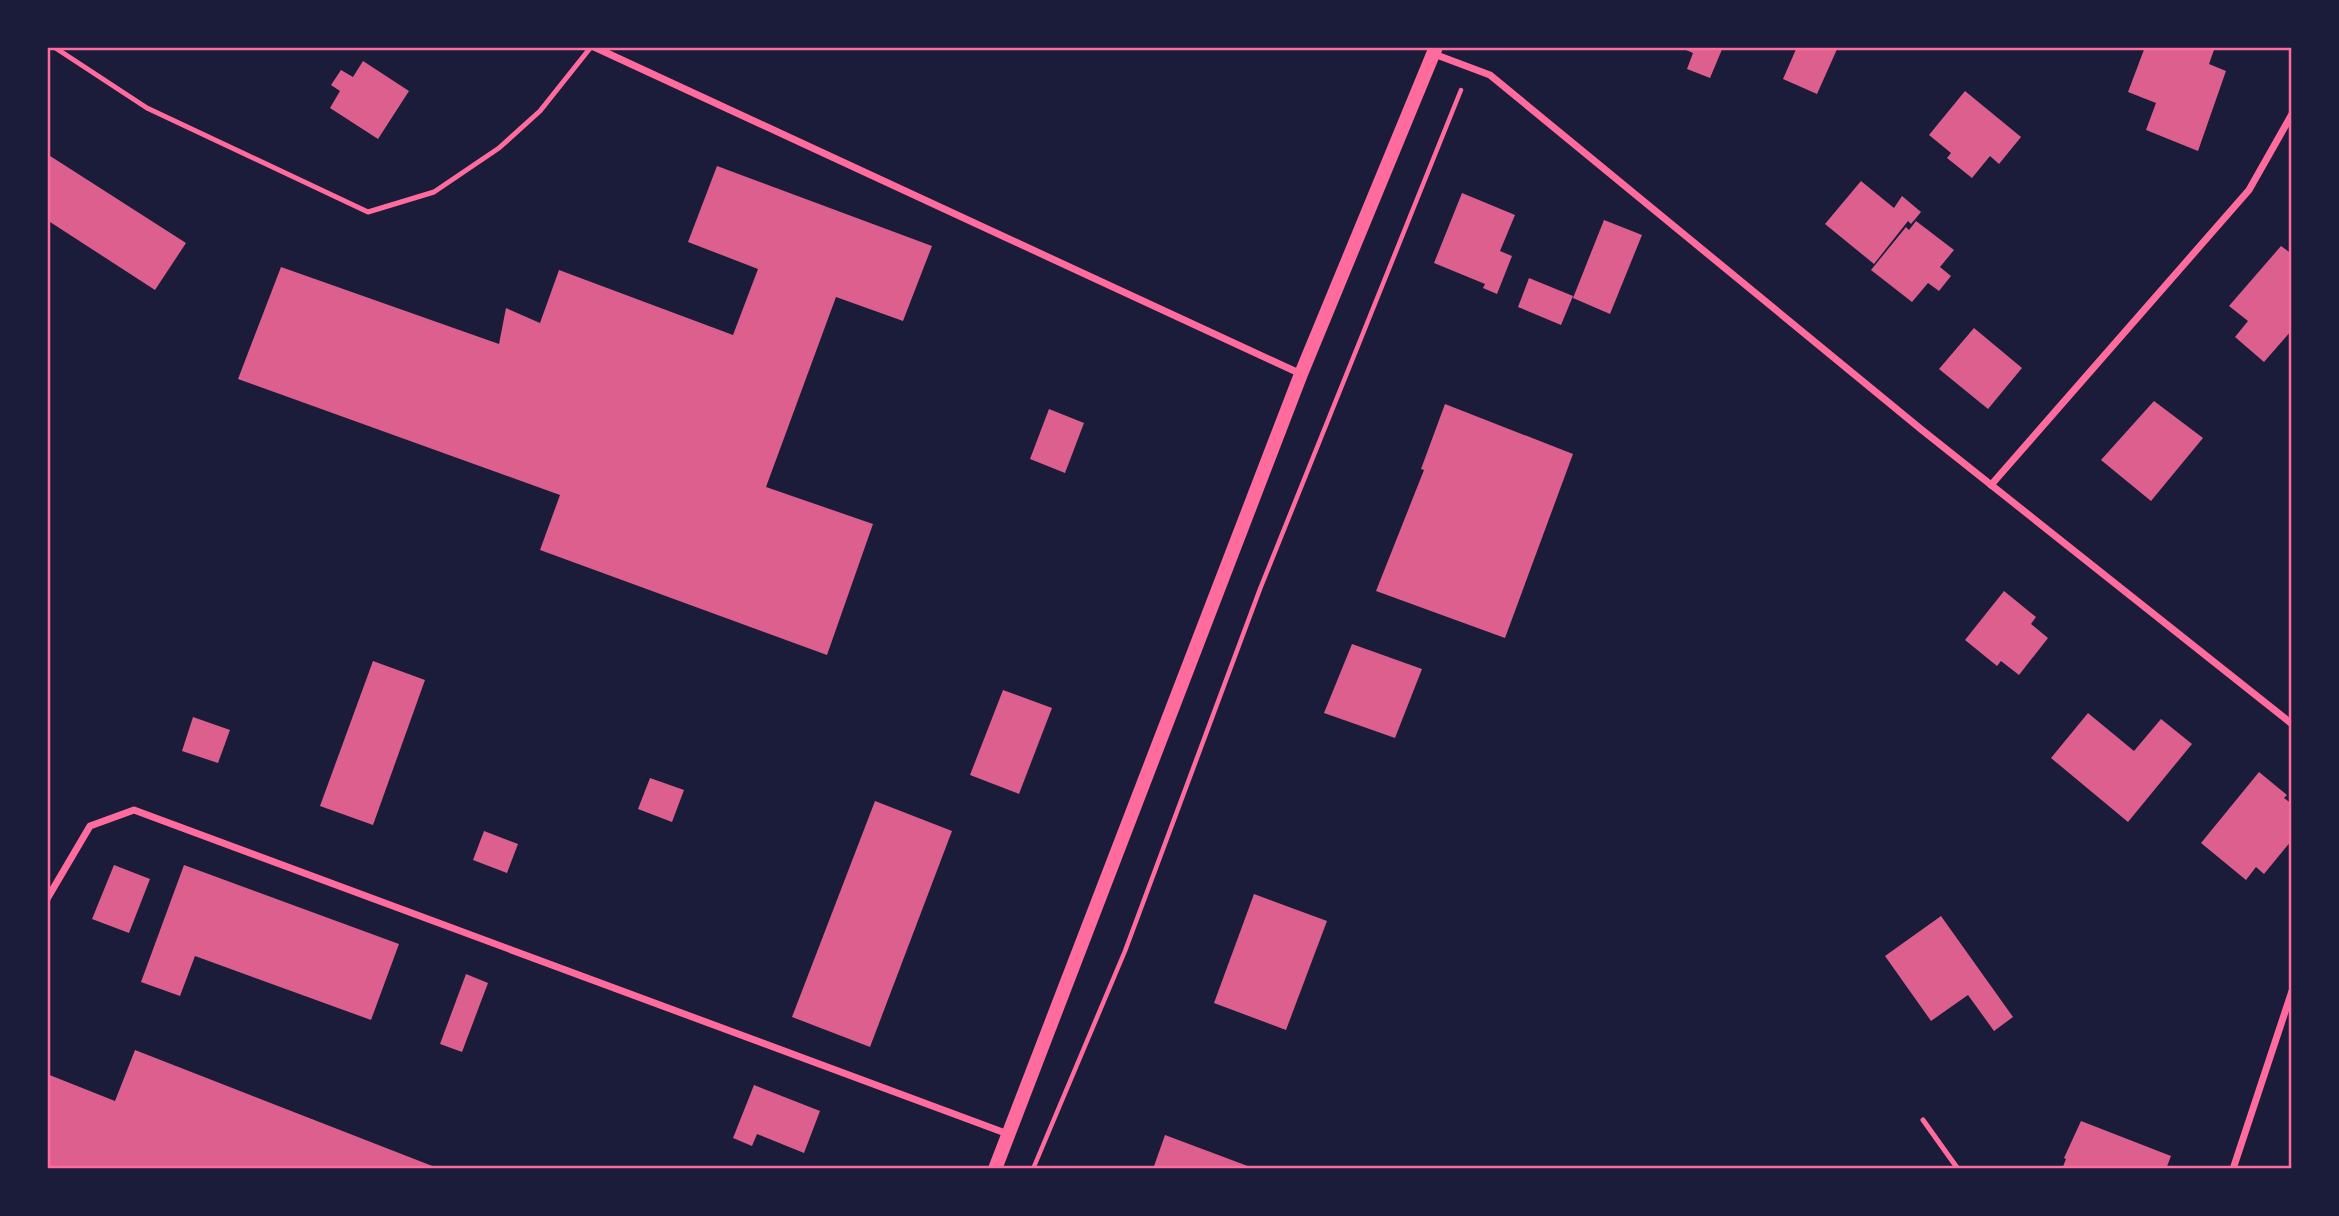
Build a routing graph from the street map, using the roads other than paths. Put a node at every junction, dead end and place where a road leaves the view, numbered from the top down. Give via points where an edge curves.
1 (54, 47) edge
2 (593, 47) edge
3 (1435, 51) edge
4 (2292, 114) edge
5 (1301, 374) junction
6 (1992, 485) junction
7 (2292, 724) edge
8 (47, 899) edge
9 (2292, 991) edge
10 (1923, 1120) dead end
11 (1008, 1134) junction
12 (995, 1169) edge
13 (1958, 1169) edge
14 (2233, 1169) edge

1 - 2 lane via 147,108 368,212 434,192 499,148 540,111
2 - 5 street
3 - 5 main road
3 - 6 street via 1490,75 1555,125
4 - 6 street via 2249,190
5 - 11 main road
6 - 7 street
8 - 11 street via 90,826 134,810
9 - 14 street
10 - 13 lane
11 - 12 main road

